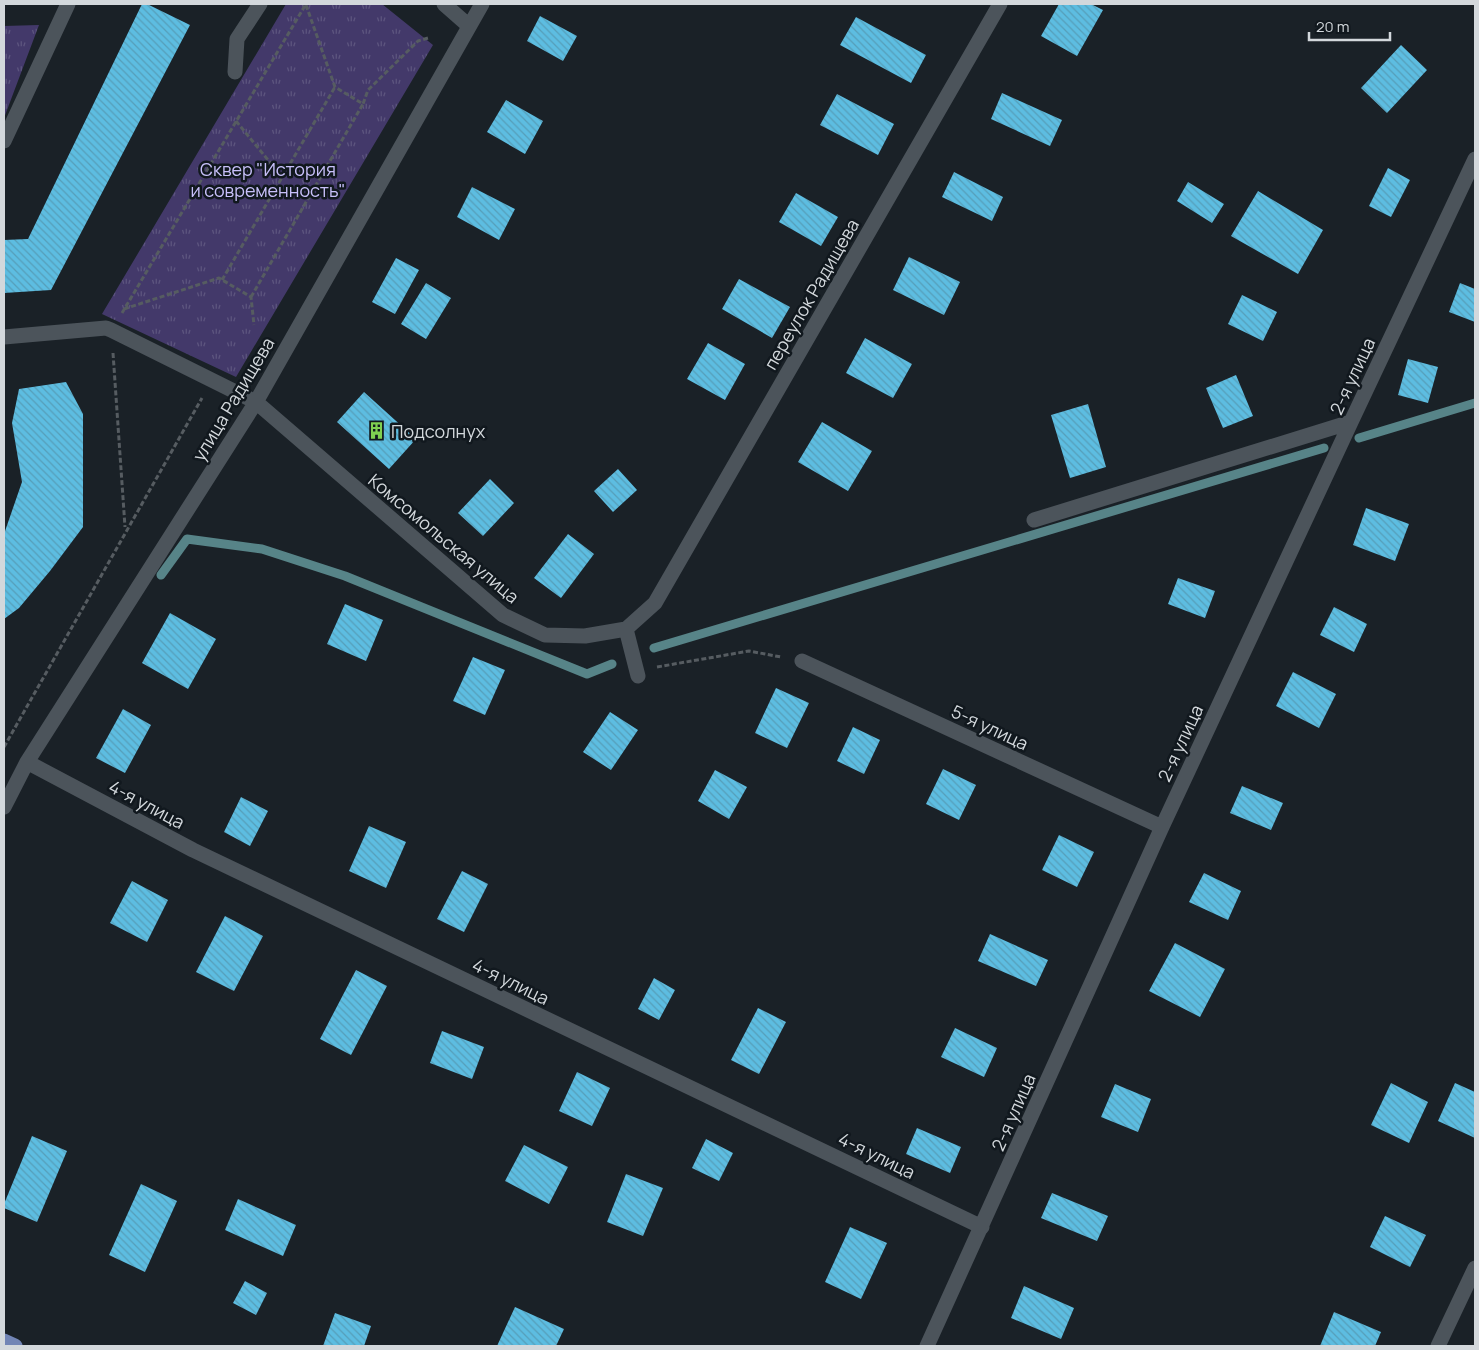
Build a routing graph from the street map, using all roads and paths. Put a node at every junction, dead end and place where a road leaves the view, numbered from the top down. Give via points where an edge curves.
1 (68, 4) edge
2 (260, 4) edge
3 (306, 4) edge
4 (444, 4) edge
5 (482, 4) edge
6 (1000, 4) edge
7 (469, 26) junction
8 (428, 38) dead end
9 (235, 72) dead end
10 (335, 87) junction
11 (363, 104) junction
12 (236, 121) junction
13 (4, 141) edge
14 (1475, 159) edge
15 (282, 177) junction
16 (222, 280) junction
17 (251, 297) junction
18 (124, 309) junction
19 (254, 325) dead end
20 (111, 330) junction
21 (4, 337) edge
22 (212, 380) junction
23 (256, 402) junction
24 (1350, 422) junction
25 (1034, 520) dead end
26 (125, 527) dead end
27 (626, 629) junction
28 (802, 661) joint
29 (637, 673) joint
30 (4, 748) edge
31 (27, 762) junction
32 (10, 781) edge
33 (4, 807) edge
34 (1162, 827) junction
35 (982, 1227) junction
36 (1475, 1268) edge
37 (4, 1341) edge
38 (15, 1346) edge
39 (927, 1346) edge
40 (1438, 1346) edge

1 - 13 street
2 - 9 street via 237,40
3 - 10 path
3 - 12 path
4 - 7 street
5 - 7 street, улица Радищева
6 - 27 street, переулок Радищева via 654,603
7 - 23 street, улица Радищева
8 - 11 path via 418,41 368,90
10 - 11 path
10 - 15 path
11 - 17 path
12 - 15 path
12 - 18 path
14 - 24 street, 2-я улица
15 - 16 path
16 - 17 path
16 - 18 path via 219,278
17 - 19 path
18 - 20 path
20 - 21 street
20 - 22 street, Комсомольская улица
20 - 26 path
22 - 23 street, Комсомольская улица
22 - 30 path
23 - 27 street, Комсомольская улица via 503,615 545,635 585,636
23 - 31 street, улица Радищева
24 - 25 street
24 - 34 street, 2-я улица
27 - 29 street
28 - 29 path via 749,651
28 - 34 street, 5-я улица
31 - 32 street, улица Радищева
31 - 35 street, 4-я улица via 193,850
32 - 33 street, улица Радищева
34 - 35 street, 2-я улица
35 - 39 street, 2-я улица
36 - 40 street
37 - 38 main road

